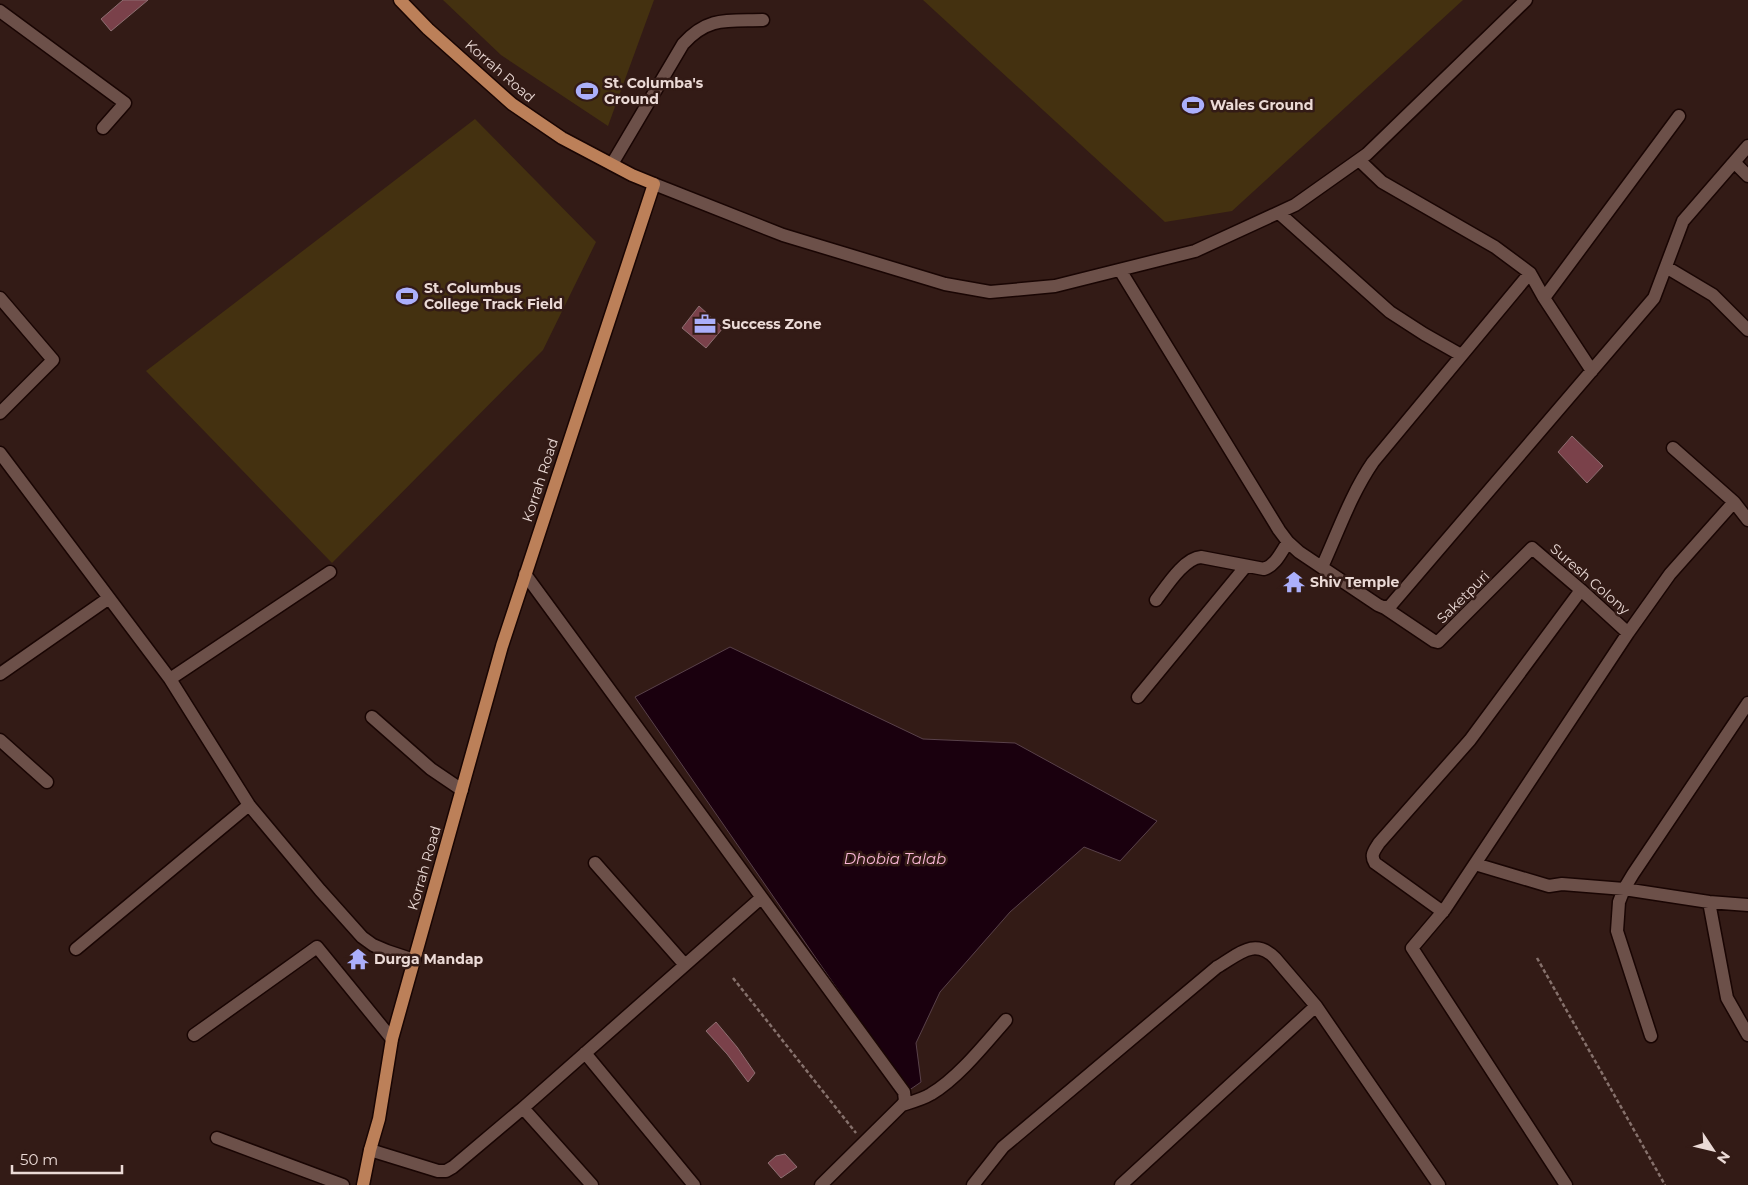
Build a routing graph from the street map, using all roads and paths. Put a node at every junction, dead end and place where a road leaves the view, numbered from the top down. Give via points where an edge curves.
1 (400, 0) edge
2 (1526, 0) edge
3 (0, 11) edge
4 (762, 20) dead end
5 (1679, 116) dead end
6 (103, 128) dead end
7 (1748, 146) edge
8 (1359, 160) junction
9 (1734, 162) junction
10 (612, 164) junction
11 (1748, 176) edge
12 (654, 184) junction
13 (1279, 213) junction
14 (1666, 267) junction
15 (1120, 270) junction
16 (1530, 273) junction
17 (0, 298) edge
18 (1544, 298) junction
19 (1748, 330) edge
20 (1461, 354) junction
21 (1592, 371) junction
22 (0, 413) edge
23 (1673, 448) dead end
24 (0, 453) edge
25 (1734, 502) junction
26 (1748, 520) edge
27 (1288, 542) junction
28 (1532, 548) joint
29 (1246, 566) junction
30 (1322, 567) junction
31 (330, 572) dead end
32 (525, 574) junction
33 (1581, 590) junction
34 (109, 598) junction
35 (1156, 600) dead end
36 (1385, 608) junction
37 (1628, 633) junction
38 (0, 674) edge
39 (170, 679) junction
40 (1138, 697) dead end
41 (1748, 704) edge
42 (372, 716) dead end
43 (1, 744) edge
44 (47, 782) dead end
45 (462, 790) junction
46 (249, 805) junction
47 (595, 863) dead end
48 (1475, 864) junction
49 (1624, 889) junction
50 (761, 898) junction
51 (1709, 902) junction
52 (1748, 905) edge
53 (1443, 912) junction
54 (76, 949) dead end
55 (1536, 958) dead end
56 (414, 960) junction
57 (685, 965) junction
58 (733, 978) dead end
59 (1316, 1006) junction
60 (1006, 1020) dead end
61 (1748, 1035) edge
62 (194, 1036) dead end
63 (1651, 1036) dead end
64 (392, 1039) junction
65 (585, 1053) junction
66 (902, 1105) junction
67 (523, 1108) junction
68 (217, 1138) dead end
69 (864, 1144) junction
70 (370, 1150) junction
71 (343, 1185) edge
72 (363, 1185) edge
73 (592, 1185) edge
74 (694, 1185) edge
75 (821, 1185) edge
76 (972, 1185) edge
77 (1120, 1185) edge
78 (1439, 1185) edge
79 (1566, 1185) edge
80 (1665, 1185) edge

1 - 10 main road, Korrah Road via 512,104 562,138
2 - 8 street
3 - 6 street via 125,102
4 - 10 street via 710,24 692,34
5 - 18 street
7 - 9 street
8 - 13 street
8 - 16 street via 1382,182 1495,246
9 - 11 street
9 - 14 street via 1683,221
10 - 12 main road, Korrah Road
12 - 15 street via 783,235 944,284 990,292 1055,286
12 - 32 main road, Korrah Road
13 - 15 street via 1195,251
13 - 20 street via 1390,312
14 - 19 street via 1713,295
14 - 21 street via 1654,298
15 - 27 street
16 - 18 street
16 - 20 street
17 - 22 street via 53,360
18 - 21 street
20 - 30 street via 1362,478
21 - 36 street via 1391,605
23 - 25 street
24 - 34 street
25 - 26 street
25 - 37 street via 1670,574
27 - 29 street via 1268,567
27 - 30 street
28 - 33 street, Suresh Colony
28 - 36 street, Saketpuri via 1438,642
29 - 35 street via 1195,557 1186,563
29 - 40 street
30 - 36 street
31 - 39 street
32 - 45 main road, Korrah Road
32 - 50 street
33 - 37 street, Suresh Colony
33 - 53 street via 1470,740 1372,854 1375,863
34 - 38 street
34 - 39 street
37 - 48 street
39 - 46 street
41 - 49 street
42 - 45 street via 430,769
43 - 44 street
45 - 56 main road, Korrah Road
46 - 54 street
46 - 56 street via 362,938
47 - 57 street
48 - 49 street via 1549,886 1562,884
48 - 53 street
49 - 51 street
49 - 63 street via 1617,914 1617,931
50 - 57 street
50 - 66 street via 902,1088 905,1096
51 - 52 street
51 - 61 street via 1727,998
53 - 79 street via 1412,948
55 - 80 path
56 - 64 main road, Korrah Road
57 - 65 street
58 - 69 path
59 - 76 street via 1268,951 1252,948 1244,952 1218,967 1003,1147
59 - 77 street
59 - 78 street
60 - 66 street via 940,1087
62 - 64 street via 317,947
64 - 70 main road, Korrah Road via 379,1119
65 - 67 street
65 - 74 street
66 - 69 street
67 - 70 street via 446,1171 438,1172
67 - 73 street
68 - 71 street
69 - 75 street
70 - 72 main road, Korrah Road

